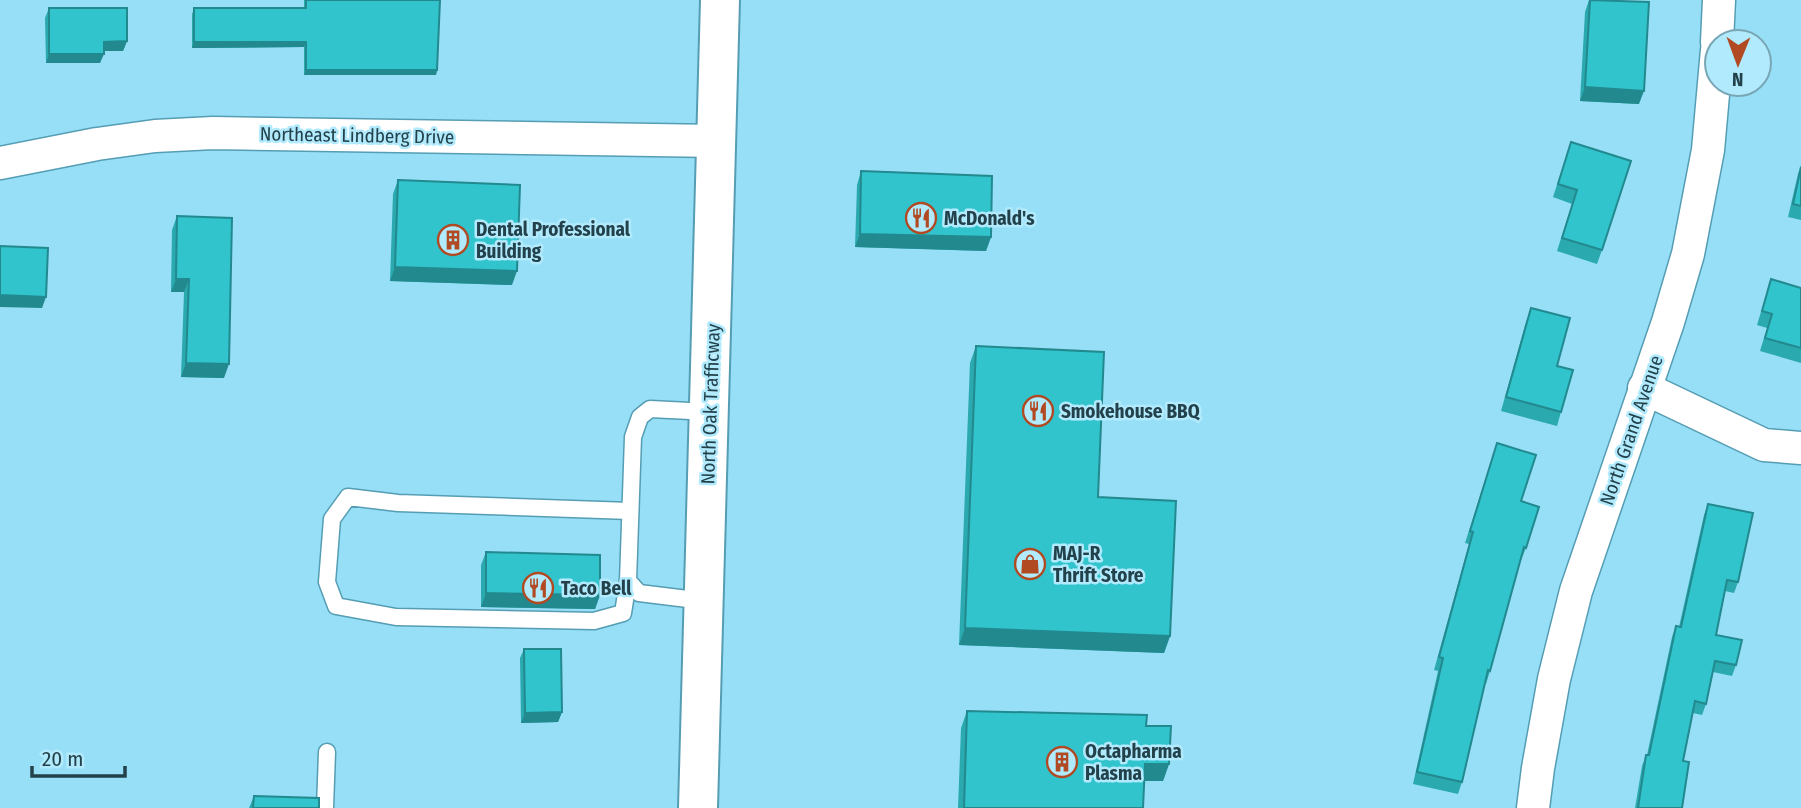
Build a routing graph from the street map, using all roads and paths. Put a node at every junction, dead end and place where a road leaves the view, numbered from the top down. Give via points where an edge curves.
1 (720, 0) edge
2 (1718, 0) edge
3 (1717, 28) edge
4 (1713, 98) edge
5 (717, 141) junction
6 (0, 163) edge
7 (1644, 388) junction
8 (710, 412) junction
9 (1801, 449) edge
10 (630, 511) junction
11 (628, 581) junction
12 (704, 601) junction
13 (327, 752) dead end
14 (325, 808) edge
15 (698, 808) edge
16 (1533, 808) edge

1 - 5 main road, North Oak Trafficway
2 - 3 street
4 - 7 street, North Grand Avenue via 1709,150 1688,254
5 - 6 street, Northeast Lindberg Drive via 213,133 97,144
5 - 8 main road, North Oak Trafficway
7 - 9 street via 1765,445
7 - 16 street, North Grand Avenue via 1576,591 1554,678
8 - 10 lane via 650,410 640,416 633,437
8 - 12 main road, North Oak Trafficway
10 - 11 lane
10 - 11 lane via 398,503 348,497 332,519 327,582 336,606 396,617 594,621 623,614
11 - 12 lane via 639,593
12 - 15 main road, North Oak Trafficway
13 - 14 lane

